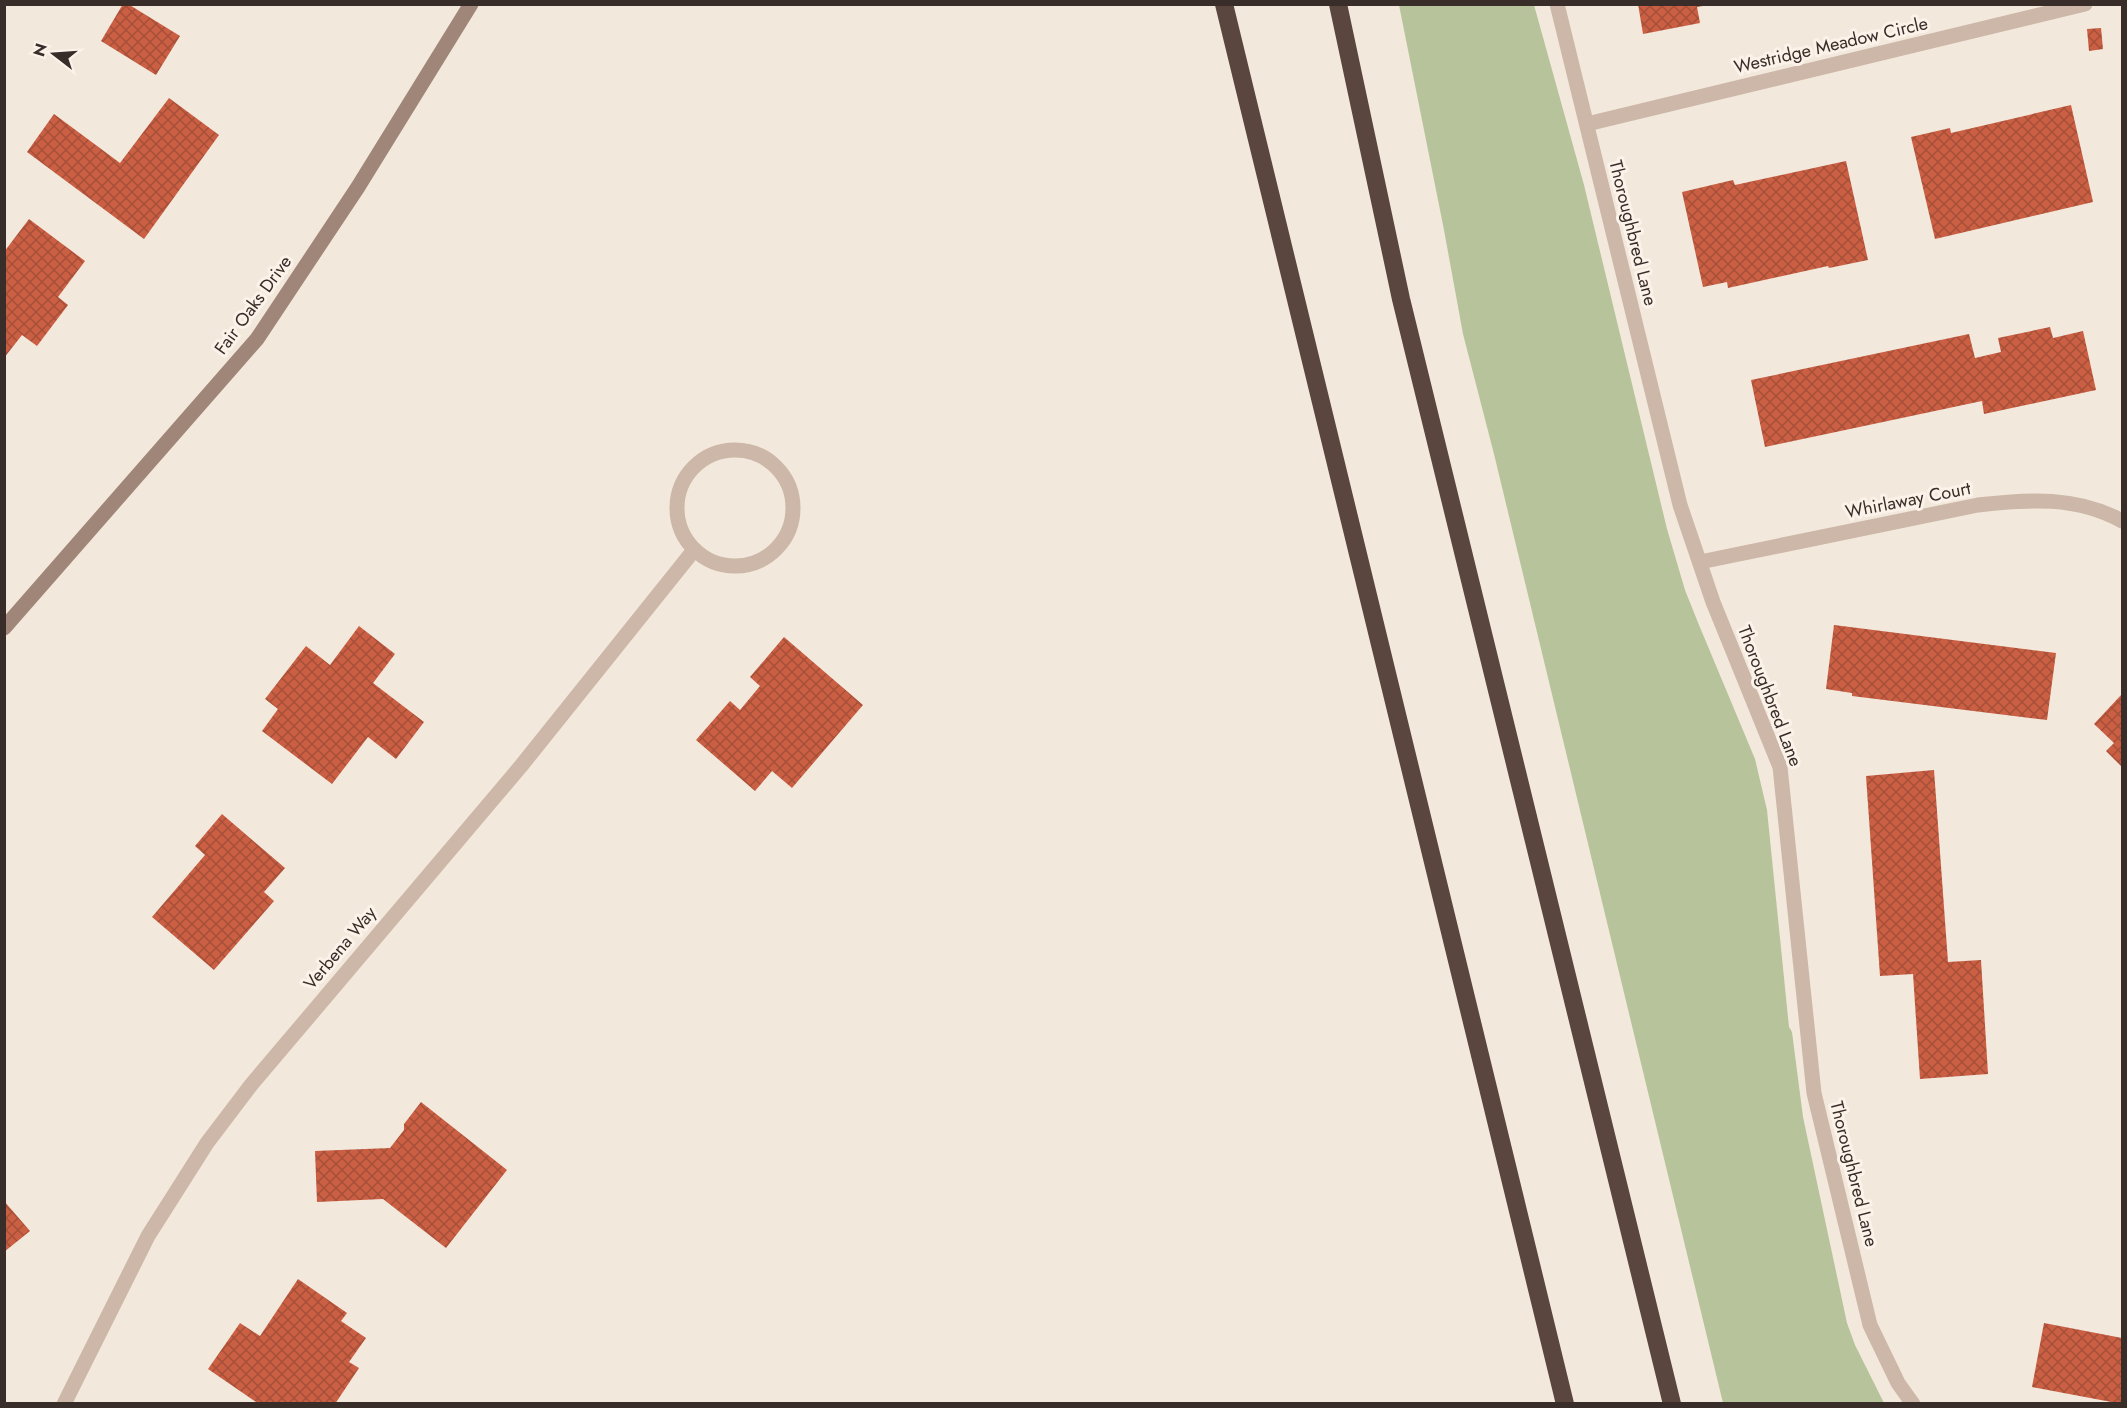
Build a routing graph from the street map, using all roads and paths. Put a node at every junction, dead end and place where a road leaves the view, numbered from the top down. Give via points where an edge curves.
1 (471, 4) edge
2 (1224, 4) edge
3 (1338, 4) edge
4 (1557, 4) edge
5 (2085, 4) edge
6 (1587, 124) junction
7 (2122, 521) edge
8 (694, 550) junction
9 (1700, 562) junction
10 (4, 628) edge
11 (64, 1404) edge
12 (1565, 1404) edge
13 (1672, 1404) edge
14 (1913, 1404) edge

1 - 10 street, Fair Oaks Drive via 358,187 257,339
2 - 12 highway
3 - 13 highway via 1401,299
4 - 6 street, Thoroughbred Lane
5 - 6 street, Westridge Meadow Circle
6 - 9 street, Thoroughbred Lane via 1680,505
7 - 9 street, Whirlaway Court via 2078,504 2018,500
8 - 8 street via 681,531 676,512 687,474 702,460 720,452 740,450 759,455 775,466 792,499 792,517 776,550 760,561 742,566 724,566
8 - 11 street, Verbena Way via 521,766 251,1085 207,1143 148,1236
9 - 14 street, Thoroughbred Lane via 1780,766 1814,1093 1870,1325 1898,1383

